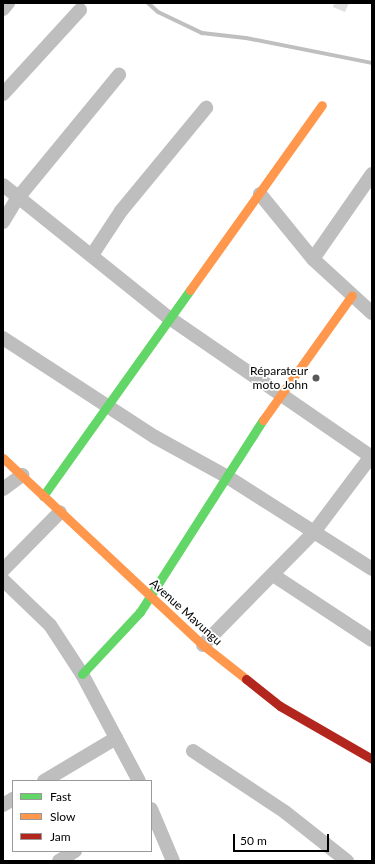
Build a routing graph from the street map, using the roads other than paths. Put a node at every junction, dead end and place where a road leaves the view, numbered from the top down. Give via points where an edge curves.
1 (8, 3) edge
2 (3, 9) edge
3 (80, 10) dead end
4 (119, 74) dead end
5 (3, 94) edge
6 (322, 105) dead end
7 (206, 108) dead end
8 (372, 174) edge
9 (3, 185) edge
10 (260, 194) junction
11 (17, 199) junction
12 (3, 222) edge
13 (92, 255) junction
14 (313, 260) junction
15 (352, 295) junction
16 (370, 308) edge
17 (168, 317) junction
18 (3, 338) edge
19 (280, 394) junction
20 (106, 404) junction
21 (372, 456) edge
22 (3, 458) edge
23 (22, 475) junction
24 (226, 476) junction
25 (3, 489) edge
26 (43, 496) junction
27 (60, 512) junction
28 (314, 532) junction
29 (372, 569) edge
30 (3, 570) edge
31 (273, 574) junction
32 (3, 580) edge
33 (150, 597) junction
34 (372, 640) edge
35 (202, 645) junction
36 (82, 674) junction
37 (116, 738) junction
38 (193, 750) dead end
39 (372, 759) edge
40 (46, 780) edge
41 (138, 780) edge
42 (12, 800) edge
43 (3, 805) edge
44 (152, 811) edge
45 (73, 852) edge
46 (59, 861) edge
47 (173, 861) edge
48 (347, 861) edge

1 - 2 street
3 - 5 street
4 - 11 street
6 - 10 street
7 - 13 street via 122,212
8 - 14 street
9 - 11 street
10 - 14 street
10 - 17 street
11 - 12 street
11 - 13 street
13 - 17 street
14 - 15 street
15 - 16 street
15 - 19 street
17 - 19 street
17 - 20 street
18 - 20 street
19 - 21 street
19 - 24 street
20 - 24 street via 155,437
20 - 26 street
21 - 28 street
22 - 23 street, Avenue Mavungu
23 - 25 street
23 - 26 street, Avenue Mavungu
24 - 28 street
24 - 33 street
26 - 27 street, Avenue Mavungu
27 - 30 street
27 - 33 street, Avenue Mavungu
28 - 29 street
28 - 31 street
31 - 34 street
31 - 35 street
32 - 36 street via 50,625
33 - 35 street, Avenue Mavungu
33 - 36 street via 140,612
35 - 39 street, Avenue Mavungu via 280,706
36 - 37 street
37 - 40 street
37 - 41 street
38 - 48 street via 284,812
42 - 43 street
44 - 47 street
45 - 46 street

